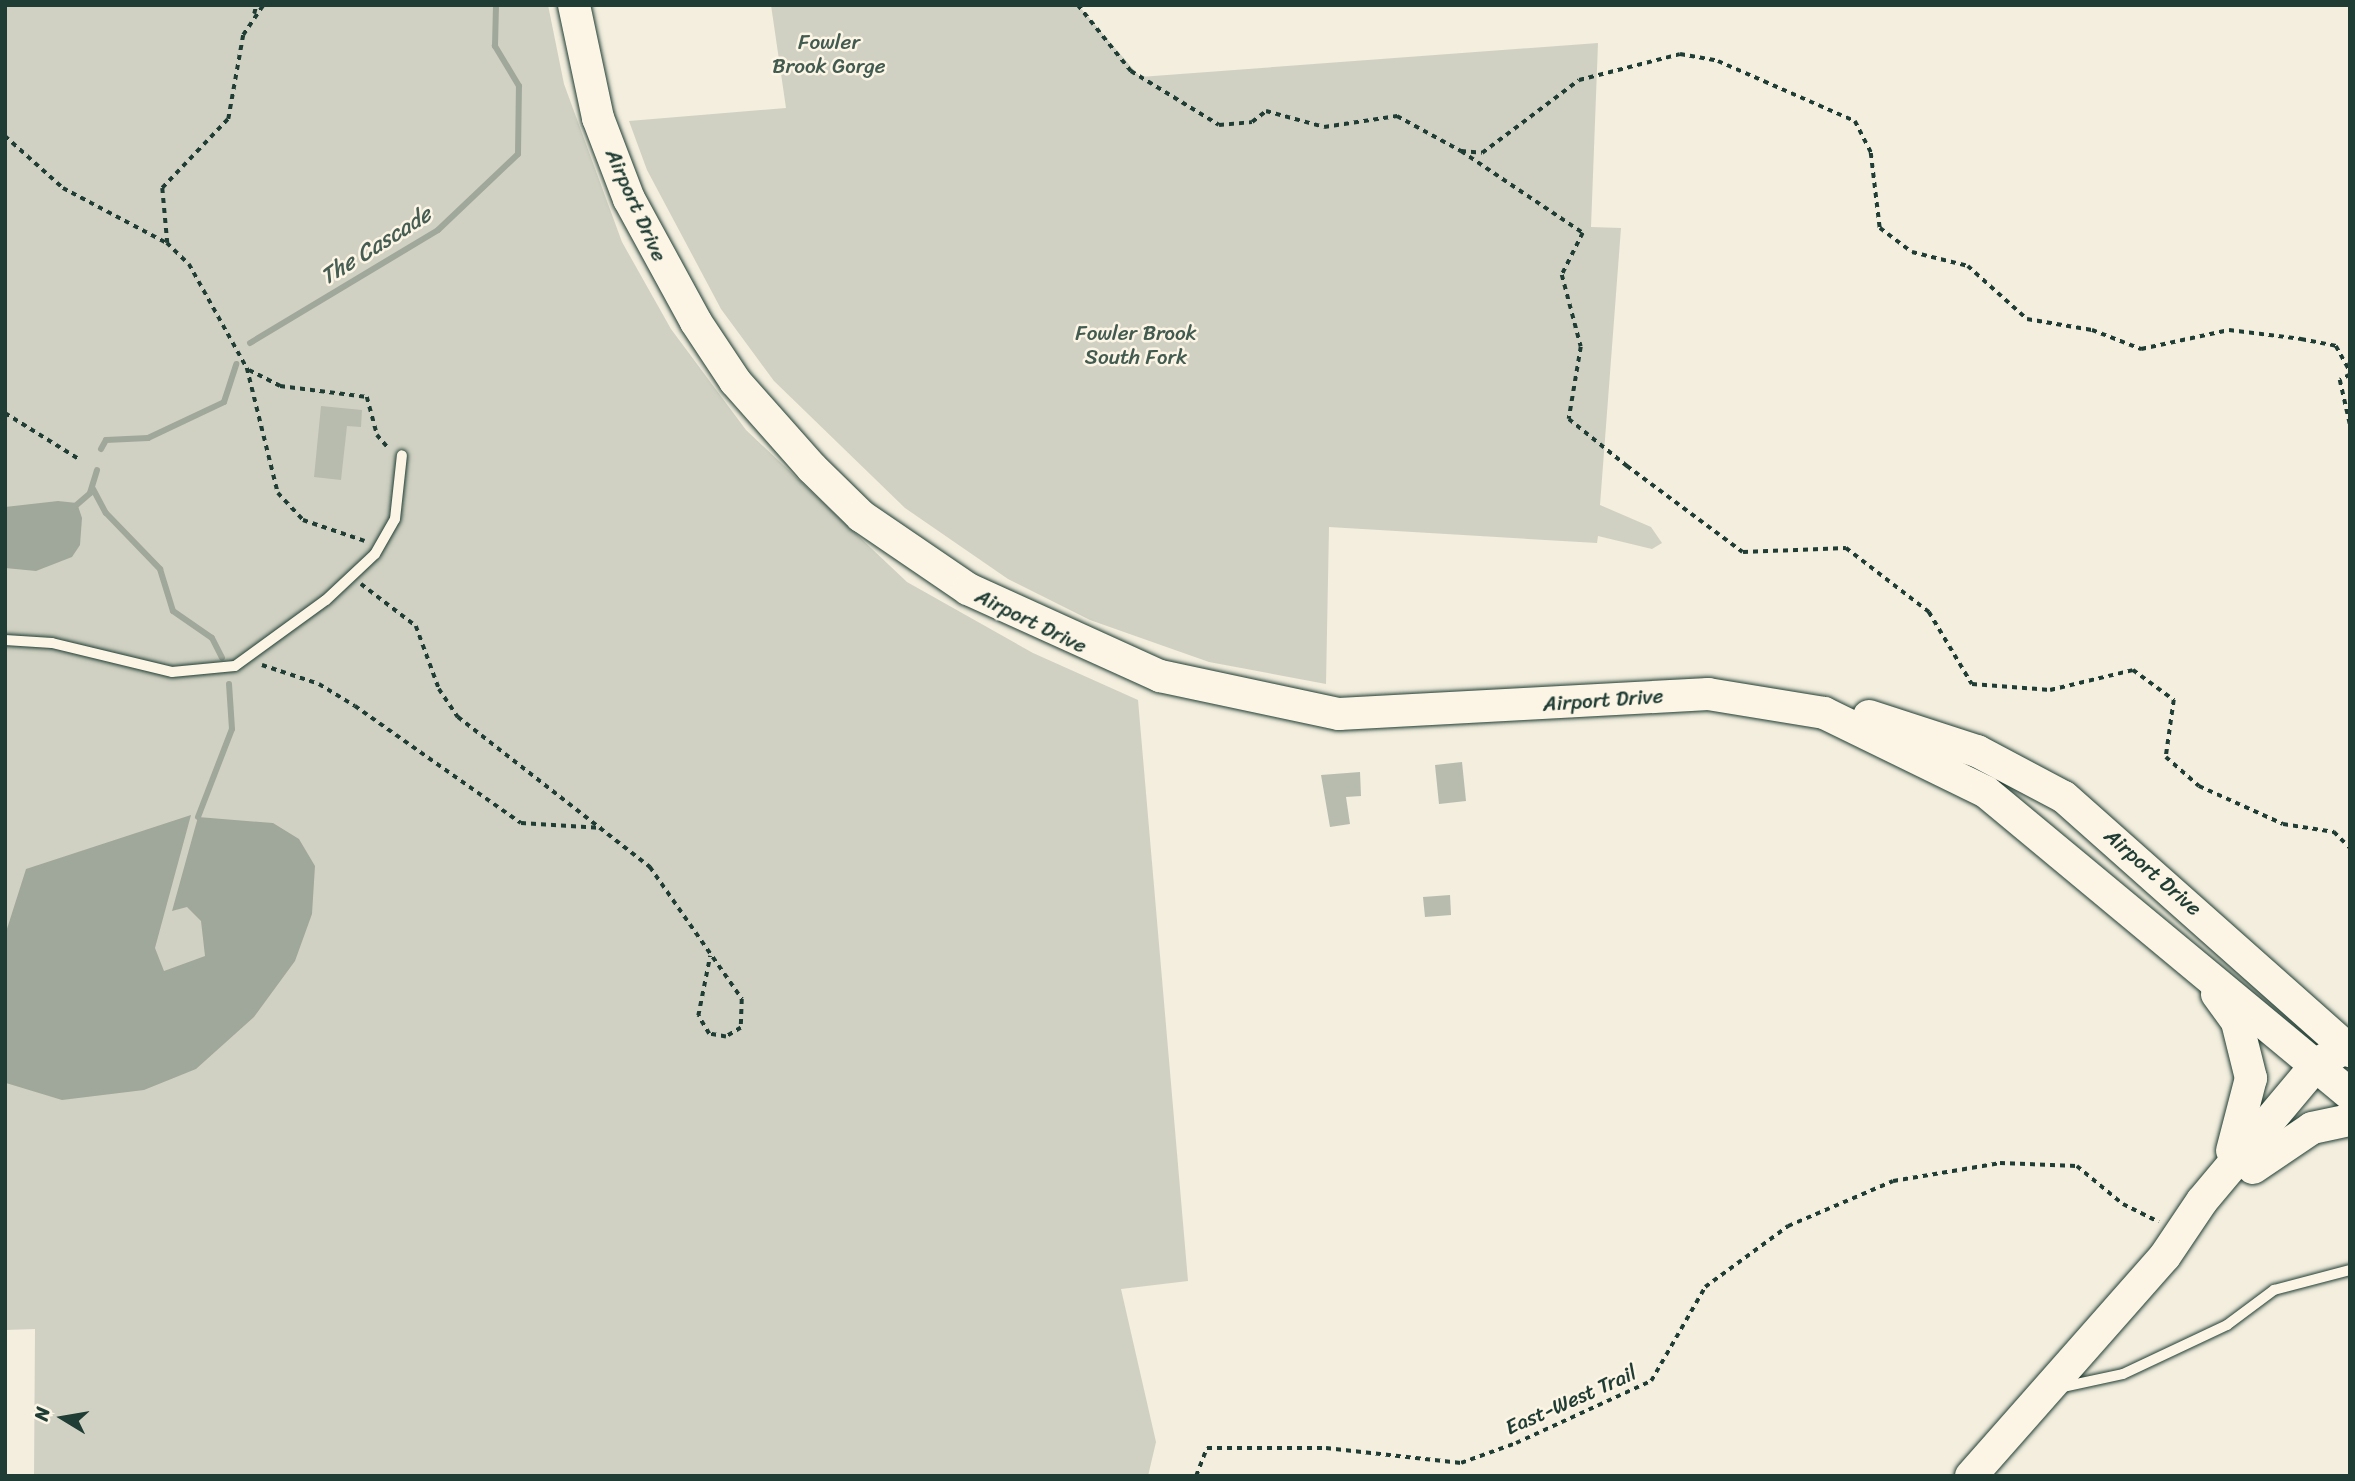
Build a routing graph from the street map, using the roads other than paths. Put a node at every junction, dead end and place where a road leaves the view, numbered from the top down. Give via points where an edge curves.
1 (574, 5) edge
2 (402, 455) road end
3 (5, 640) edge
4 (1812, 710) junction
5 (2166, 939) junction
6 (2348, 1049) edge
7 (2334, 1079) edge
8 (2350, 1120) edge
9 (2253, 1168) junction
10 (2202, 1200) junction
11 (2165, 1256) junction
12 (2350, 1270) edge
13 (2045, 1389) junction
14 (1971, 1476) edge

1 - 4 main road, Airport Drive via 598,118 629,199 702,332 770,423 861,516 968,589 1160,676 1339,714 1708,694
2 - 3 lane via 395,519 380,546 350,578 235,666 172,671 52,643
4 - 5 main road, Airport Drive via 1938,764 1986,792
4 - 6 main road, Airport Drive via 1874,716 1922,730 2054,790 2122,843
5 - 7 main road, Airport Drive
5 - 10 main road, Airport Drive via 2215,990 2248,1052 2248,1110 2230,1157
6 - 7 main road, Airport Drive
7 - 9 main road, Airport Drive
7 - 10 main road, Airport Drive
8 - 9 main road via 2312,1128
9 - 11 main road, Airport Drive
10 - 11 main road, Airport Drive
11 - 13 main road, Airport Drive
12 - 13 lane via 2274,1290 2227,1325 2123,1374
13 - 14 main road, Airport Drive

